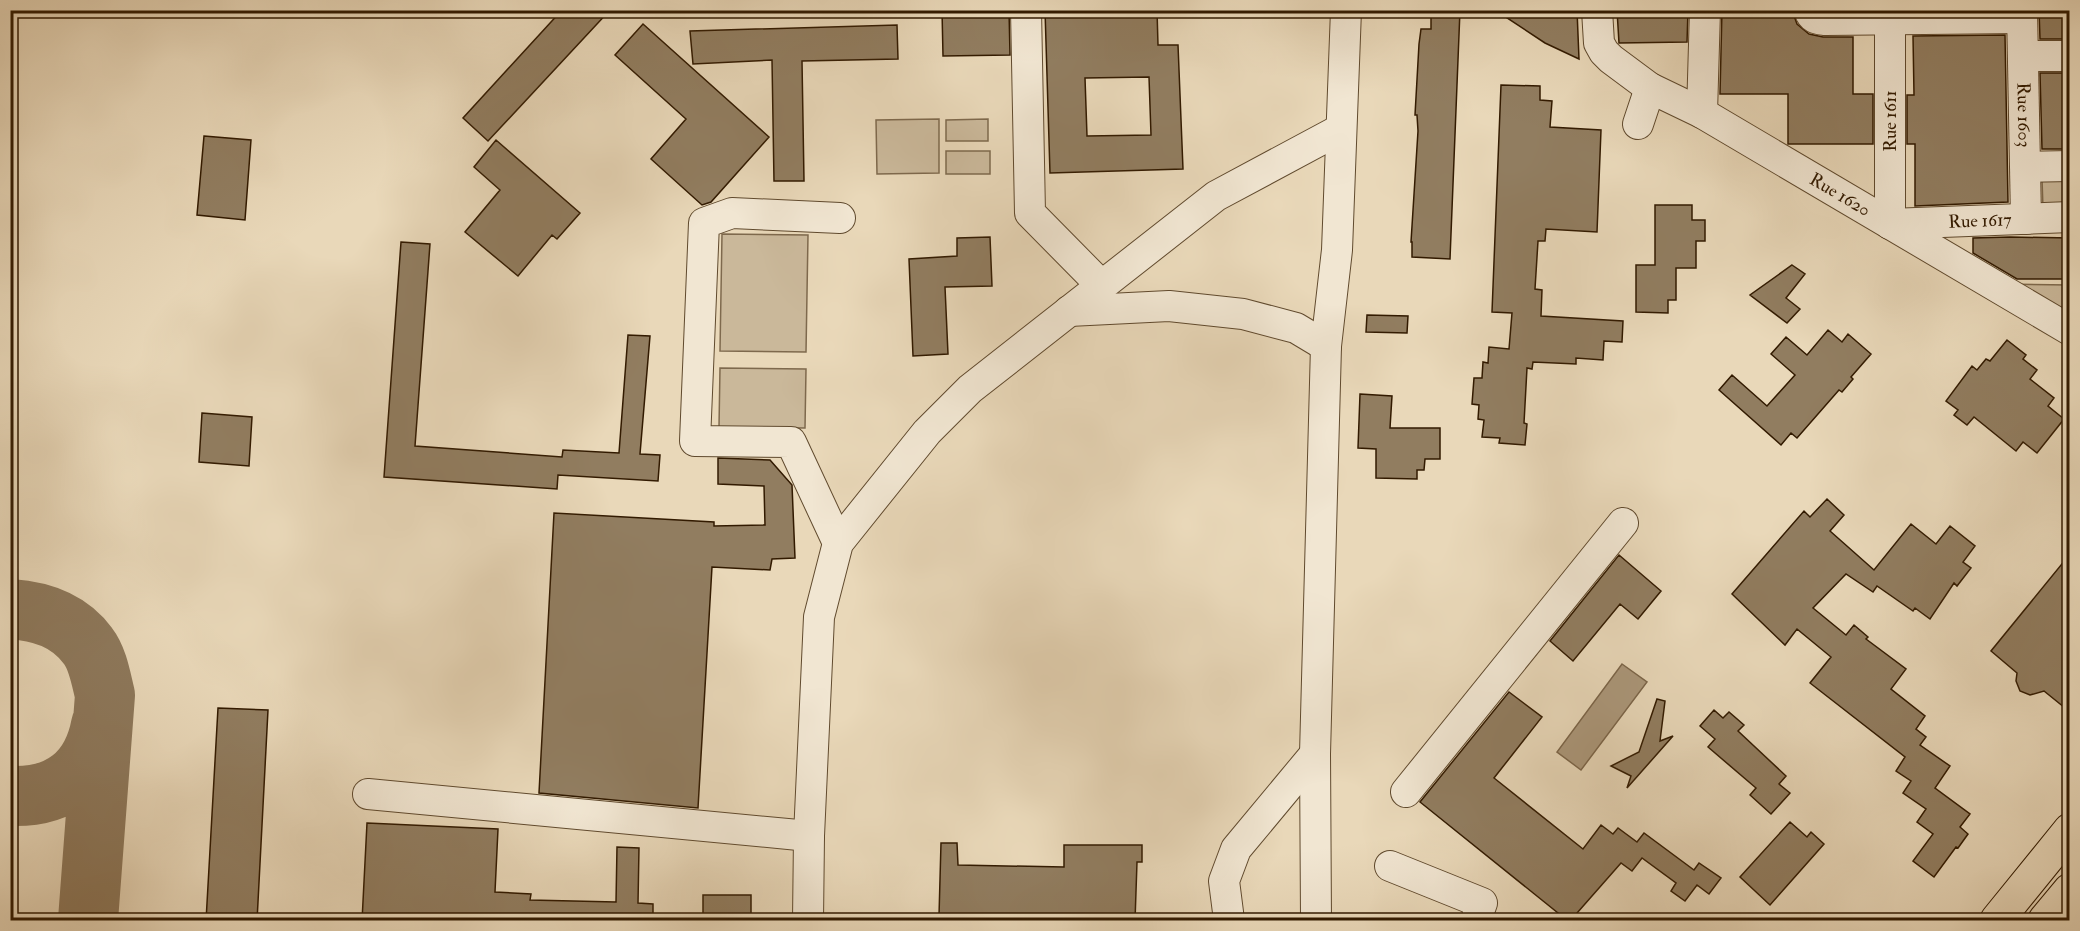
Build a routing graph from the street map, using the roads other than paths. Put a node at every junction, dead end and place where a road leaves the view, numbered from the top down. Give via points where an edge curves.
1 (1026, 10) edge
2 (1346, 10) edge
3 (1597, 10) edge
4 (1705, 10) edge
5 (1809, 10) edge
6 (2022, 14) edge
7 (1890, 19) junction
8 (2024, 56) junction
9 (2070, 56) edge
10 (1650, 88) junction
11 (1702, 114) junction
12 (1638, 124) dead end
13 (1341, 129) junction
14 (2026, 166) junction
15 (2070, 166) edge
16 (2070, 217) edge
17 (840, 218) dead end
18 (2026, 219) junction
19 (1890, 224) junction
20 (1102, 286) junction
21 (1069, 311) junction
22 (2070, 330) edge
23 (1326, 346) junction
24 (1623, 523) dead end
25 (838, 543) junction
26 (1315, 754) junction
27 (1406, 792) dead end
28 (368, 794) dead end
29 (2070, 830) edge
30 (809, 836) junction
31 (1390, 866) dead end
32 (2070, 891) edge
33 (808, 921) edge
34 (1229, 921) edge
35 (1316, 921) edge
36 (1476, 921) edge
37 (1997, 921) edge
38 (2045, 921) edge

1 - 20 street via 1030,213
2 - 13 street
3 - 10 street, Rue 1620 via 1599,43 1604,52
4 - 11 street
5 - 7 street via 1816,19
6 - 7 street
6 - 8 street, Rue 1603
7 - 19 street, Rue 1611
8 - 9 street
8 - 14 street, Rue 1603
10 - 11 street, Rue 1620
10 - 12 street
11 - 19 street, Rue 1620
13 - 20 street via 1216,196
13 - 23 street via 1337,250
14 - 15 street
14 - 18 street, Rue 1603
16 - 18 street, Rue 1617
17 - 25 street via 732,213 704,223 695,441 791,442
18 - 19 street, Rue 1617
19 - 22 street, Rue 1620
20 - 21 street
21 - 23 street via 1169,306 1243,314 1296,328
21 - 25 street via 970,388 927,432
23 - 26 street
24 - 27 street
25 - 30 street via 819,617
26 - 34 street via 1236,849 1224,881
26 - 35 street
28 - 30 street
29 - 37 main road
30 - 33 street
31 - 36 street via 1482,903
32 - 38 main road

